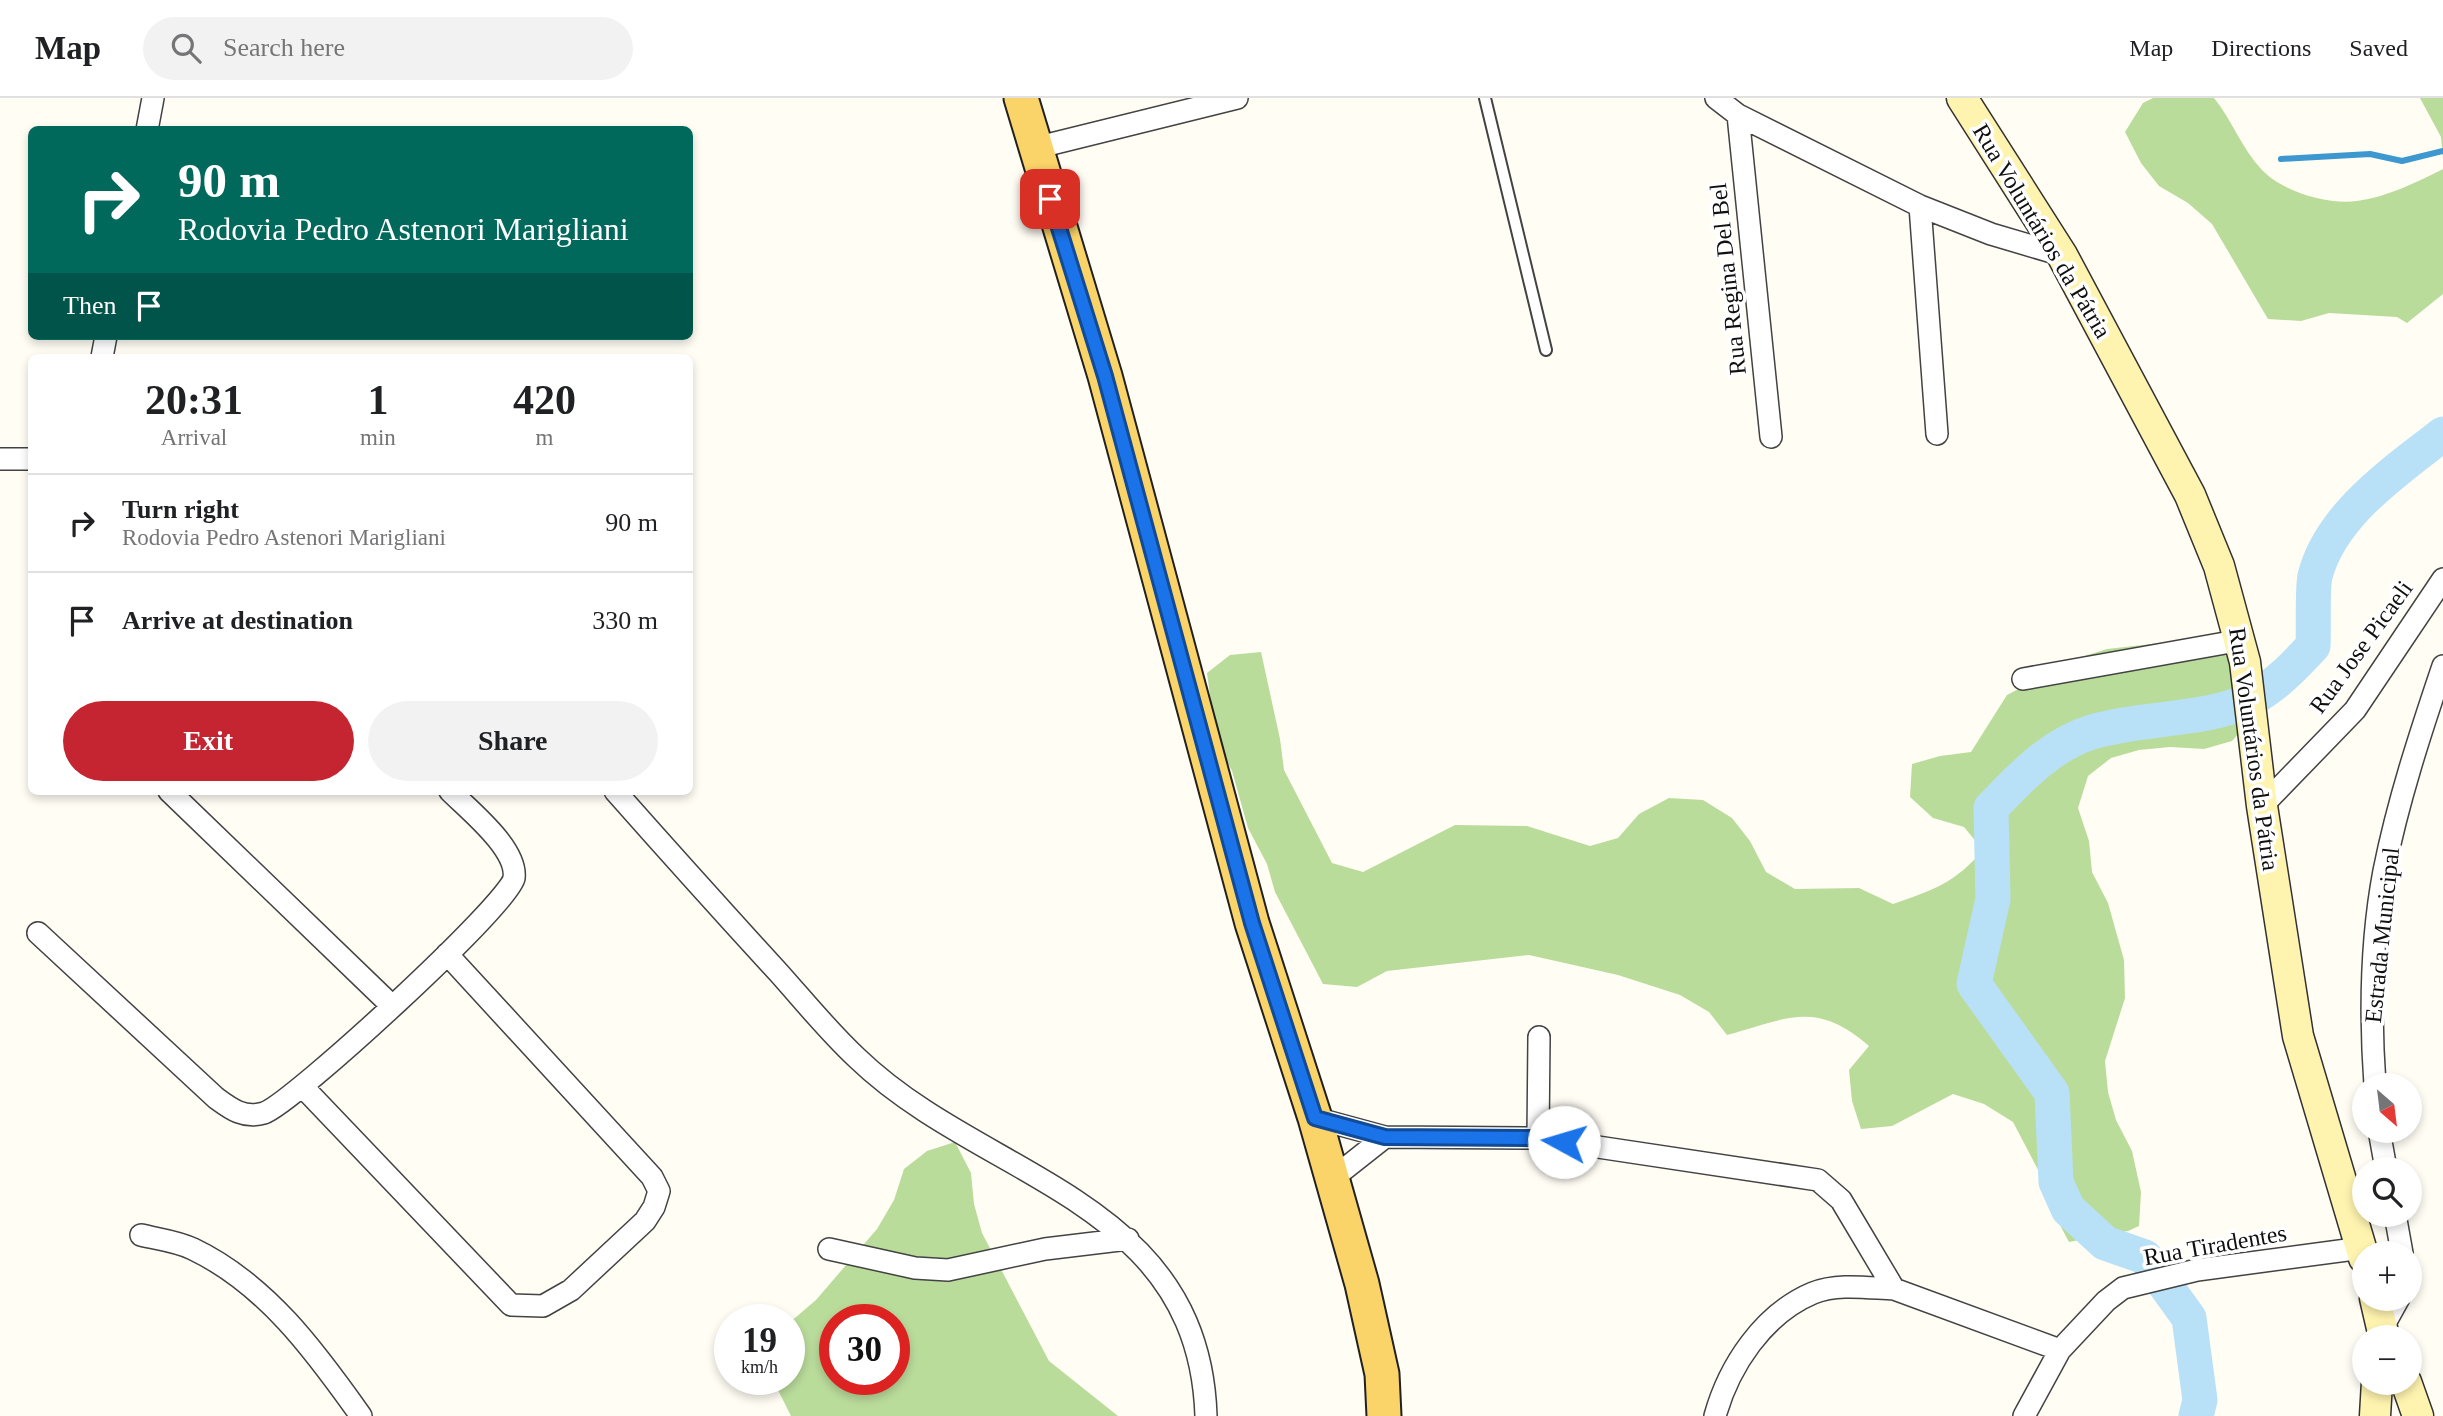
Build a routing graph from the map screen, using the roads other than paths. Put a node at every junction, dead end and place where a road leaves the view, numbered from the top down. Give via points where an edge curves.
1 (153, 98) edge
2 (1021, 98) edge
3 (1237, 98) edge
4 (1485, 98) edge
5 (1716, 98) edge
6 (1962, 98) edge
7 (1738, 115) junction
8 (147, 126) edge
9 (1035, 148) junction
10 (1920, 206) junction
11 (2062, 255) junction
12 (1546, 350) dead end
13 (1937, 434) dead end
14 (1771, 437) dead end
15 (0, 459) edge
16 (28, 459) edge
17 (2443, 579) edge
18 (2244, 651) junction
19 (2443, 666) edge
20 (2023, 679) dead end
21 (173, 795) edge
22 (454, 795) edge
23 (619, 795) edge
24 (2262, 806) junction
25 (38, 933) dead end
26 (447, 954) junction
27 (391, 1005) junction
28 (1539, 1037) dead end
29 (2375, 1073) edge
30 (303, 1087) junction
31 (1315, 1118) junction
32 (1385, 1137) junction
33 (1538, 1138) junction
34 (1333, 1178) junction
35 (141, 1235) dead end
36 (1128, 1239) junction
37 (2359, 1241) edge
38 (829, 1249) dead end
39 (2352, 1254) edge
40 (1894, 1289) junction
41 (2060, 1350) junction
42 (2376, 1395) edge
43 (2411, 1395) edge
44 (361, 1416) edge
45 (1206, 1416) edge
46 (1384, 1416) edge
47 (1715, 1416) edge
48 (2024, 1416) edge
49 (2375, 1416) edge
50 (2418, 1416) edge

1 - 8 street
2 - 9 main road
3 - 9 street
4 - 12 lane
5 - 7 street
6 - 11 street, Rua Voluntários da Pátria
7 - 10 street
7 - 14 street, Rua Regina Del Bel
9 - 31 main road via 1105,376 1252,923
10 - 11 street via 1990,234
10 - 13 street
11 - 18 street, Rua Voluntários da Pátria via 2190,495 2219,566
15 - 16 street
17 - 24 street, Rua Jose Picaeli via 2355,710
18 - 20 street
18 - 24 street, Rua Voluntários da Pátria
19 - 29 street, Estrada Municipal via 2409,768 2384,874 2373,1003
21 - 27 street
22 - 26 street via 501,843 513,866 514,880 504,897
23 - 36 street via 857,1058 919,1108 1073,1196
24 - 37 street, Rua Voluntários da Pátria via 2298,1036
25 - 30 street via 235,1112 266,1112
26 - 27 street
26 - 30 street via 652,1177 659,1191 645,1221 571,1290 543,1306 511,1305
27 - 30 street
28 - 33 street
31 - 32 street
31 - 34 main road
32 - 33 street
32 - 34 street
33 - 40 street via 1818,1180 1841,1200
34 - 46 main road via 1377,1348
35 - 44 street via 190,1247 244,1279 286,1320
36 - 38 street via 1045,1249 948,1270 915,1268
36 - 45 street via 1159,1274 1179,1308 1197,1352
39 - 41 street, Rua Tiradentes via 2197,1270 2123,1288
40 - 41 street
40 - 47 street via 1842,1287 1814,1293 1773,1320 1740,1356
41 - 48 street, Rua Tiradentes
42 - 49 street
43 - 50 street

